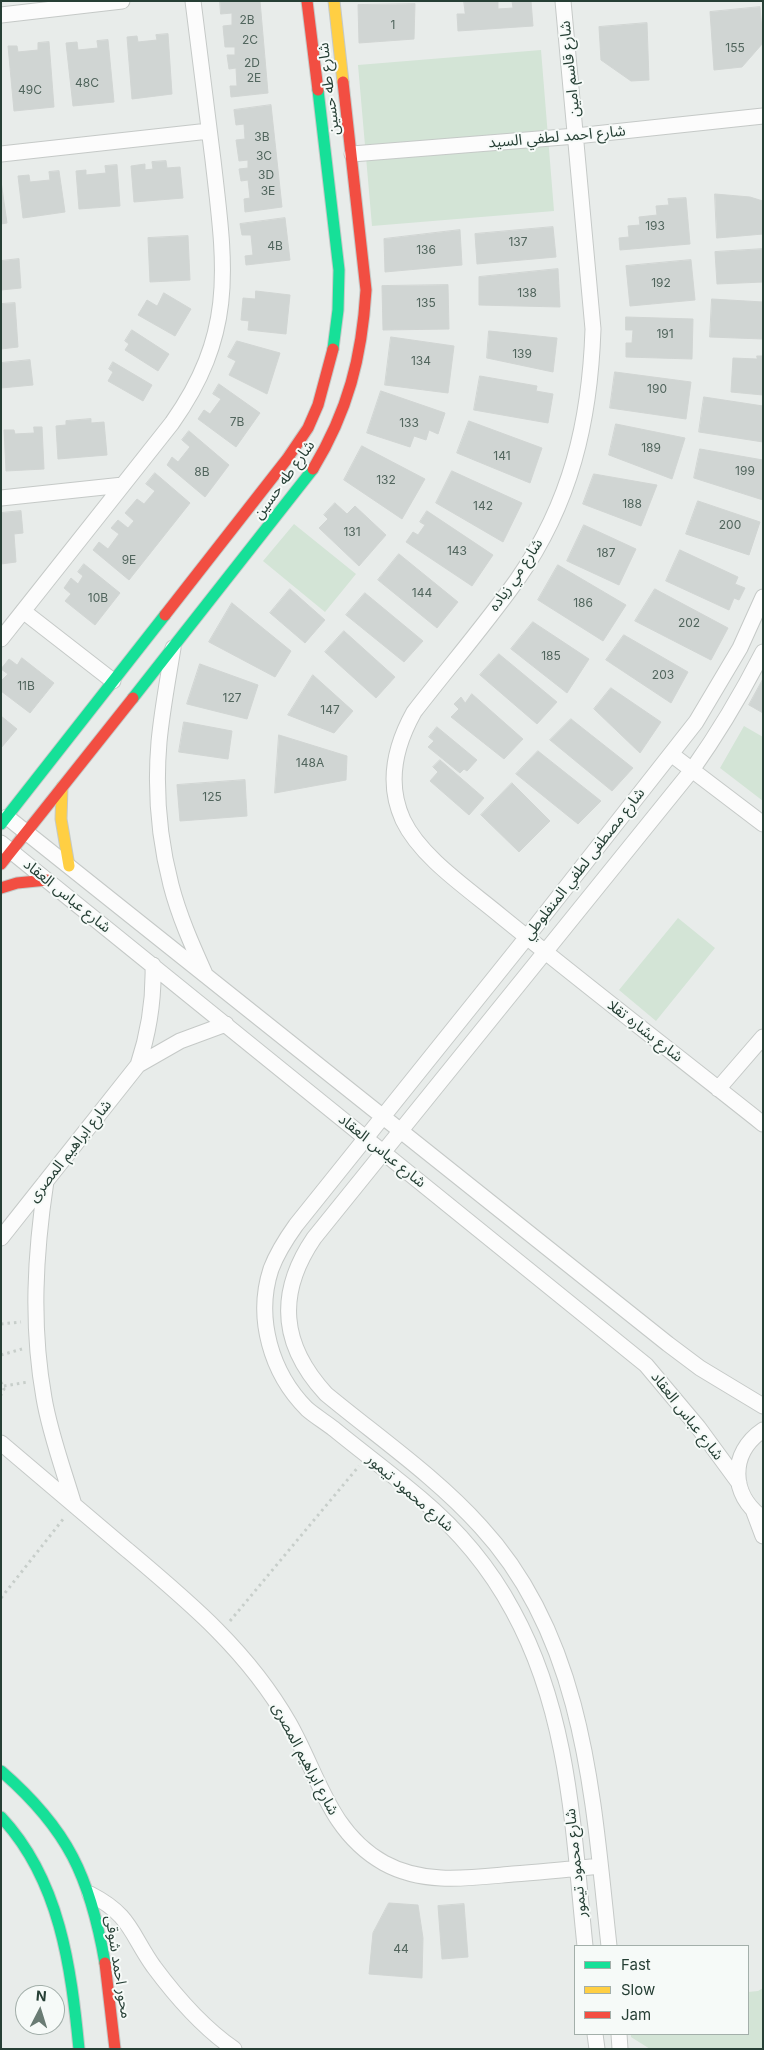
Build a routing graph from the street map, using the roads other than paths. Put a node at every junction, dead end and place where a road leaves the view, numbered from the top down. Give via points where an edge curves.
1 (122, 1) edge
2 (193, 1) edge
3 (307, 1) edge
4 (334, 1) edge
5 (563, 1) edge
6 (1, 14) edge
7 (329, 76) junction
8 (763, 116) edge
9 (209, 131) junction
10 (576, 136) junction
11 (1, 154) edge
12 (352, 154) junction
13 (123, 485) junction
14 (1, 498) edge
15 (763, 597) edge
16 (23, 611) junction
17 (1, 639) edge
18 (173, 647) junction
19 (763, 652) edge
20 (113, 681) junction
21 (671, 754) junction
22 (692, 770) junction
23 (62, 787) junction
24 (4, 820) edge
25 (763, 824) edge
26 (26, 832) junction
27 (6, 847) edge
28 (1, 864) edge
29 (69, 866) junction
30 (47, 880) junction
31 (1, 888) edge
32 (527, 937) junction
33 (546, 952) junction
34 (152, 965) junction
35 (206, 975) junction
36 (226, 1024) junction
37 (763, 1037) edge
38 (138, 1065) junction
39 (718, 1089) junction
40 (384, 1118) junction
41 (763, 1124) edge
42 (402, 1132) junction
43 (367, 1138) junction
44 (384, 1153) junction
45 (46, 1181) junction
46 (1, 1238) edge
47 (763, 1406) edge
48 (763, 1430) edge
49 (1, 1443) edge
50 (406, 1459) junction
51 (392, 1475) junction
52 (739, 1483) junction
53 (74, 1505) junction
54 (758, 1515) edge
55 (763, 1536) edge
56 (1, 1771) edge
57 (1, 1817) edge
58 (600, 1866) junction
59 (577, 1868) junction
60 (90, 1894) junction
61 (585, 1945) edge
62 (609, 1945) edge
63 (595, 2035) edge
64 (619, 2035) edge
65 (79, 2049) edge
66 (115, 2049) edge
67 (234, 2049) edge
68 (596, 2049) edge
69 (620, 2049) edge

1 - 6 street
2 - 9 street
3 - 7 street, شارع طه حسين
4 - 7 street, شارع طه حسين
5 - 10 street, شارع قاسم امين
7 - 12 street, شارع طه حسين
7 - 20 street, شارع طه حسين via 339,270 338,320 324,388 309,425 287,459
8 - 10 street, شارع احمد لطفي السيد
9 - 11 street
9 - 13 street via 223,248 223,291 218,325 205,366 184,405
10 - 12 street, شارع احمد لطفي السيد
10 - 32 street, شارع مي زياده via 593,329 586,409 574,460 556,510 517,580 414,712 396,753 393,775 402,819 413,839 428,856
12 - 18 street, شارع طه حسين via 366,290 364,332 352,389 326,450 308,478
13 - 14 street
13 - 16 street
15 - 21 street, شارع مصطفى لطفي المنفلوطي via 719,686
16 - 17 street
16 - 20 street
18 - 23 street, شارع طه حسين
18 - 35 street via 159,741 157,789 161,838 171,885 186,931
19 - 22 street, شارع مصطفى لطفي المنفلوطي via 723,725
20 - 24 street, شارع طه حسين
21 - 22 street
21 - 32 street, شارع مصطفى لطفي المنفلوطي
22 - 25 street
22 - 33 street, شارع مصطفى لطفي المنفلوطي
23 - 26 street, شارع طه حسين
23 - 29 street via 61,819
24 - 26 street, شارع عباس العقاد
26 - 27 street, شارع طه حسين
26 - 29 street, شارع عباس العقاد
27 - 28 street, شارع طه حسين
27 - 30 street, شارع عباس العقاد
29 - 35 street, شارع عباس العقاد
30 - 31 street
30 - 34 street, شارع عباس العقاد
32 - 33 street, شارع بشاره تقلا
32 - 40 street, شارع مصطفى لطفي المنفلوطي
33 - 39 street, شارع بشاره تقلا
33 - 42 street, شارع مصطفى لطفي المنفلوطي
34 - 36 street, شارع عباس العقاد
34 - 38 street, شارع ابراهيم المصرى via 149,1026
35 - 40 street, شارع عباس العقاد
36 - 38 street, شارع ابراهيم المصرى via 180,1040
36 - 43 street, شارع عباس العقاد
37 - 39 street
38 - 45 street, شارع ابراهيم المصرى
39 - 41 street, شارع بشاره تقلا
40 - 42 street, شارع عباس العقاد
40 - 43 street, شارع محمود تيمور
42 - 44 street, شارع محمود تيمور
42 - 47 street, شارع عباس العقاد via 674,1349
43 - 44 street, شارع عباس العقاد
43 - 51 street, شارع محمود تيمور via 281,1246 269,1278 265,1320 269,1345 291,1390 308,1410
44 - 50 street, شارع محمود تيمور via 302,1256 289,1297 289,1318 292,1340 312,1378 326,1394
44 - 52 street, شارع عباس العقاد via 646,1365
45 - 46 street, شارع ابراهيم المصرى
45 - 53 street via 35,1281 37,1345 44,1400
48 - 52 street via 744,1450 738,1466
49 - 53 street, شارع ابراهيم المصرى
50 - 51 street
50 - 58 street, شارع محمود تيمور via 454,1499 482,1528 516,1573 548,1629 563,1666 582,1739
51 - 59 street, شارع محمود تيمور via 447,1523 471,1550 503,1594 529,1642 543,1675 562,1745
52 - 54 street, شارع عباس العقاد via 742,1494
53 - 59 street, شارع ابراهيم المصرى via 221,1632 262,1682 289,1723 338,1821 358,1845 384,1863 413,1875 444,1879
54 - 55 street, شارع عباس العقاد
56 - 60 street, محور احمد شوقى via 42,1809 58,1830
57 - 65 street via 25,1848 56,1909 72,1976
58 - 59 street, شارع ابراهيم المصرى
58 - 62 street, شارع محمود تيمور
59 - 61 street, شارع محمود تيمور
60 - 66 street, محور احمد شوقى via 101,1937
60 - 67 street via 118,1912 183,2004
63 - 68 street
64 - 69 street

